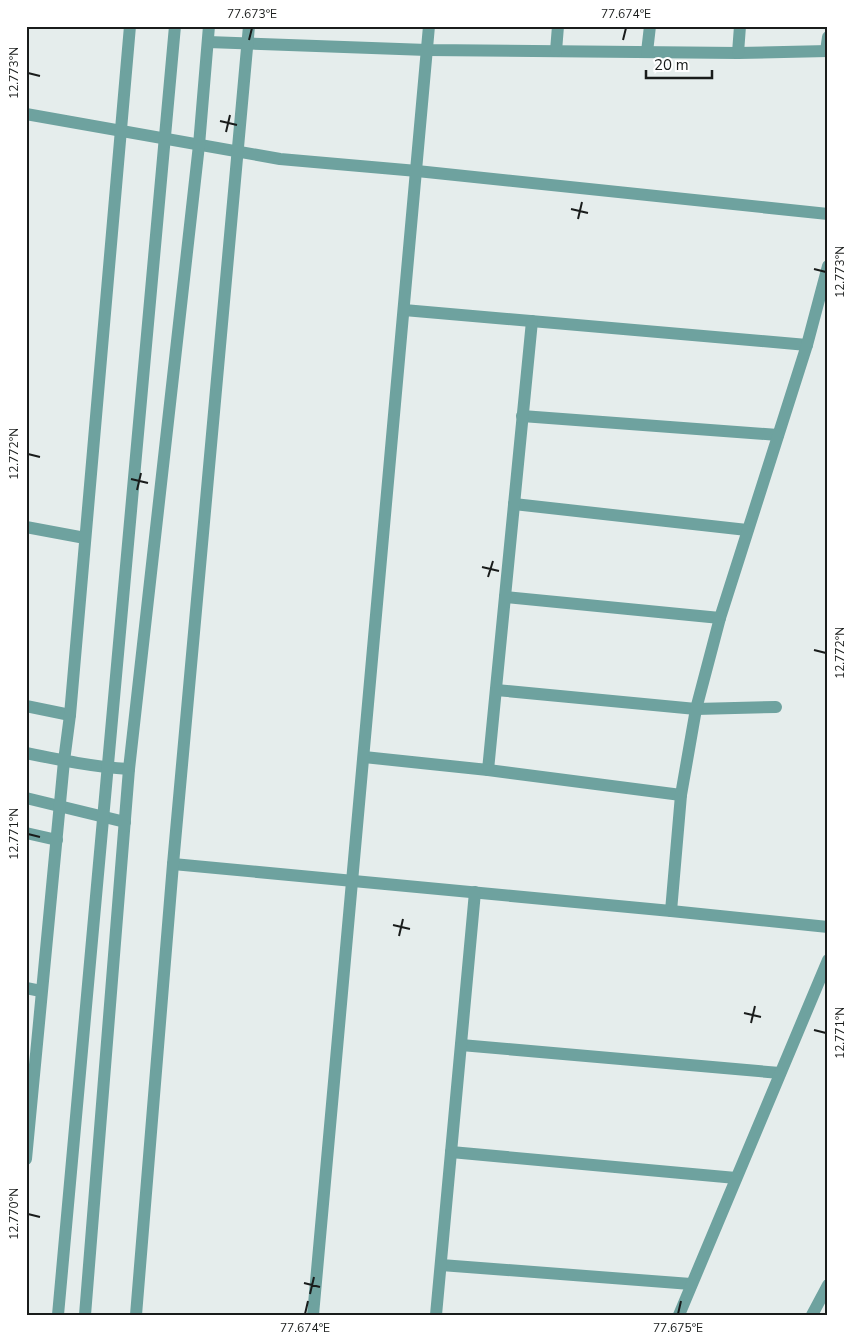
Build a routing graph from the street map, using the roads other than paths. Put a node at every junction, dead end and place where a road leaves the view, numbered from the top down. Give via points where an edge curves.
1 (130, 26) edge
2 (175, 26) edge
3 (209, 26) edge
4 (249, 26) edge
5 (429, 26) edge
6 (558, 26) edge
7 (650, 26) edge
8 (740, 26) edge
9 (828, 37) edge
10 (208, 42) junction
11 (247, 44) junction
12 (427, 50) junction
13 (556, 51) junction
14 (827, 51) edge
15 (647, 52) junction
16 (738, 53) junction
17 (26, 114) edge
18 (121, 131) junction
19 (165, 139) junction
20 (199, 145) junction
21 (237, 151) junction
22 (417, 171) junction
23 (828, 214) edge
24 (828, 266) edge
25 (404, 310) junction
26 (532, 321) junction
27 (807, 345) junction
28 (522, 416) junction
29 (778, 435) junction
30 (514, 504) junction
31 (26, 527) edge
32 (747, 530) junction
33 (86, 538) junction
34 (505, 597) junction
35 (720, 618) junction
36 (496, 690) junction
37 (26, 706) edge
38 (776, 707) dead end
39 (696, 709) junction
40 (70, 715) junction
41 (26, 753) edge
42 (364, 757) junction
43 (64, 761) junction
44 (108, 768) junction
45 (129, 769) junction
46 (488, 770) junction
47 (681, 795) junction
48 (26, 798) edge
49 (60, 805) junction
50 (104, 816) junction
51 (125, 822) junction
52 (26, 833) edge
53 (56, 840) junction
54 (173, 864) junction
55 (352, 881) junction
56 (475, 892) junction
57 (671, 911) junction
58 (828, 927) edge
59 (828, 960) edge
60 (26, 988) edge
61 (42, 991) junction
62 (461, 1045) junction
63 (780, 1072) junction
64 (27, 1139) edge
65 (451, 1152) junction
66 (26, 1159) edge
67 (736, 1178) junction
68 (441, 1266) junction
69 (692, 1284) junction
70 (828, 1285) edge
71 (58, 1315) edge
72 (85, 1315) edge
73 (136, 1315) edge
74 (313, 1315) edge
75 (436, 1315) edge
76 (678, 1315) edge
77 (812, 1315) edge

1 - 18 street
2 - 19 street
3 - 10 street
4 - 11 street
5 - 12 street
6 - 13 street
7 - 15 street
8 - 16 street
9 - 14 street
10 - 11 street
10 - 20 street
11 - 12 street
11 - 21 street
12 - 13 street
12 - 22 street
13 - 15 street
14 - 16 street
15 - 16 street
17 - 18 street
18 - 19 street
18 - 33 street
19 - 20 street
19 - 44 street
20 - 21 street
20 - 45 street
21 - 22 street via 280,159
21 - 54 street
22 - 23 street
22 - 25 street
24 - 27 street
25 - 26 street
25 - 42 street
26 - 27 street
26 - 28 street
27 - 29 street
28 - 29 street
28 - 30 street
29 - 32 street
30 - 32 street
30 - 34 street
31 - 33 street
32 - 35 street
33 - 40 street
34 - 35 street
34 - 36 street
35 - 39 street
36 - 39 street
36 - 46 street
37 - 40 street
38 - 39 street
39 - 47 street
40 - 43 street
41 - 43 street
42 - 46 street
42 - 55 street
43 - 44 street
43 - 49 street
44 - 45 street
44 - 50 street
45 - 51 street
46 - 47 street
47 - 57 street
48 - 49 street
49 - 50 street
49 - 53 street
50 - 51 street
50 - 71 street
51 - 72 street
52 - 53 street
53 - 61 street
54 - 55 street
54 - 73 street
55 - 56 street
55 - 74 street
56 - 57 street
56 - 62 street
57 - 58 street
59 - 63 street
60 - 61 street
61 - 64 street
62 - 63 street
62 - 65 street
63 - 67 street
64 - 66 street
65 - 67 street
65 - 68 street
67 - 69 street
68 - 69 street
68 - 75 street
69 - 76 street
70 - 77 street

